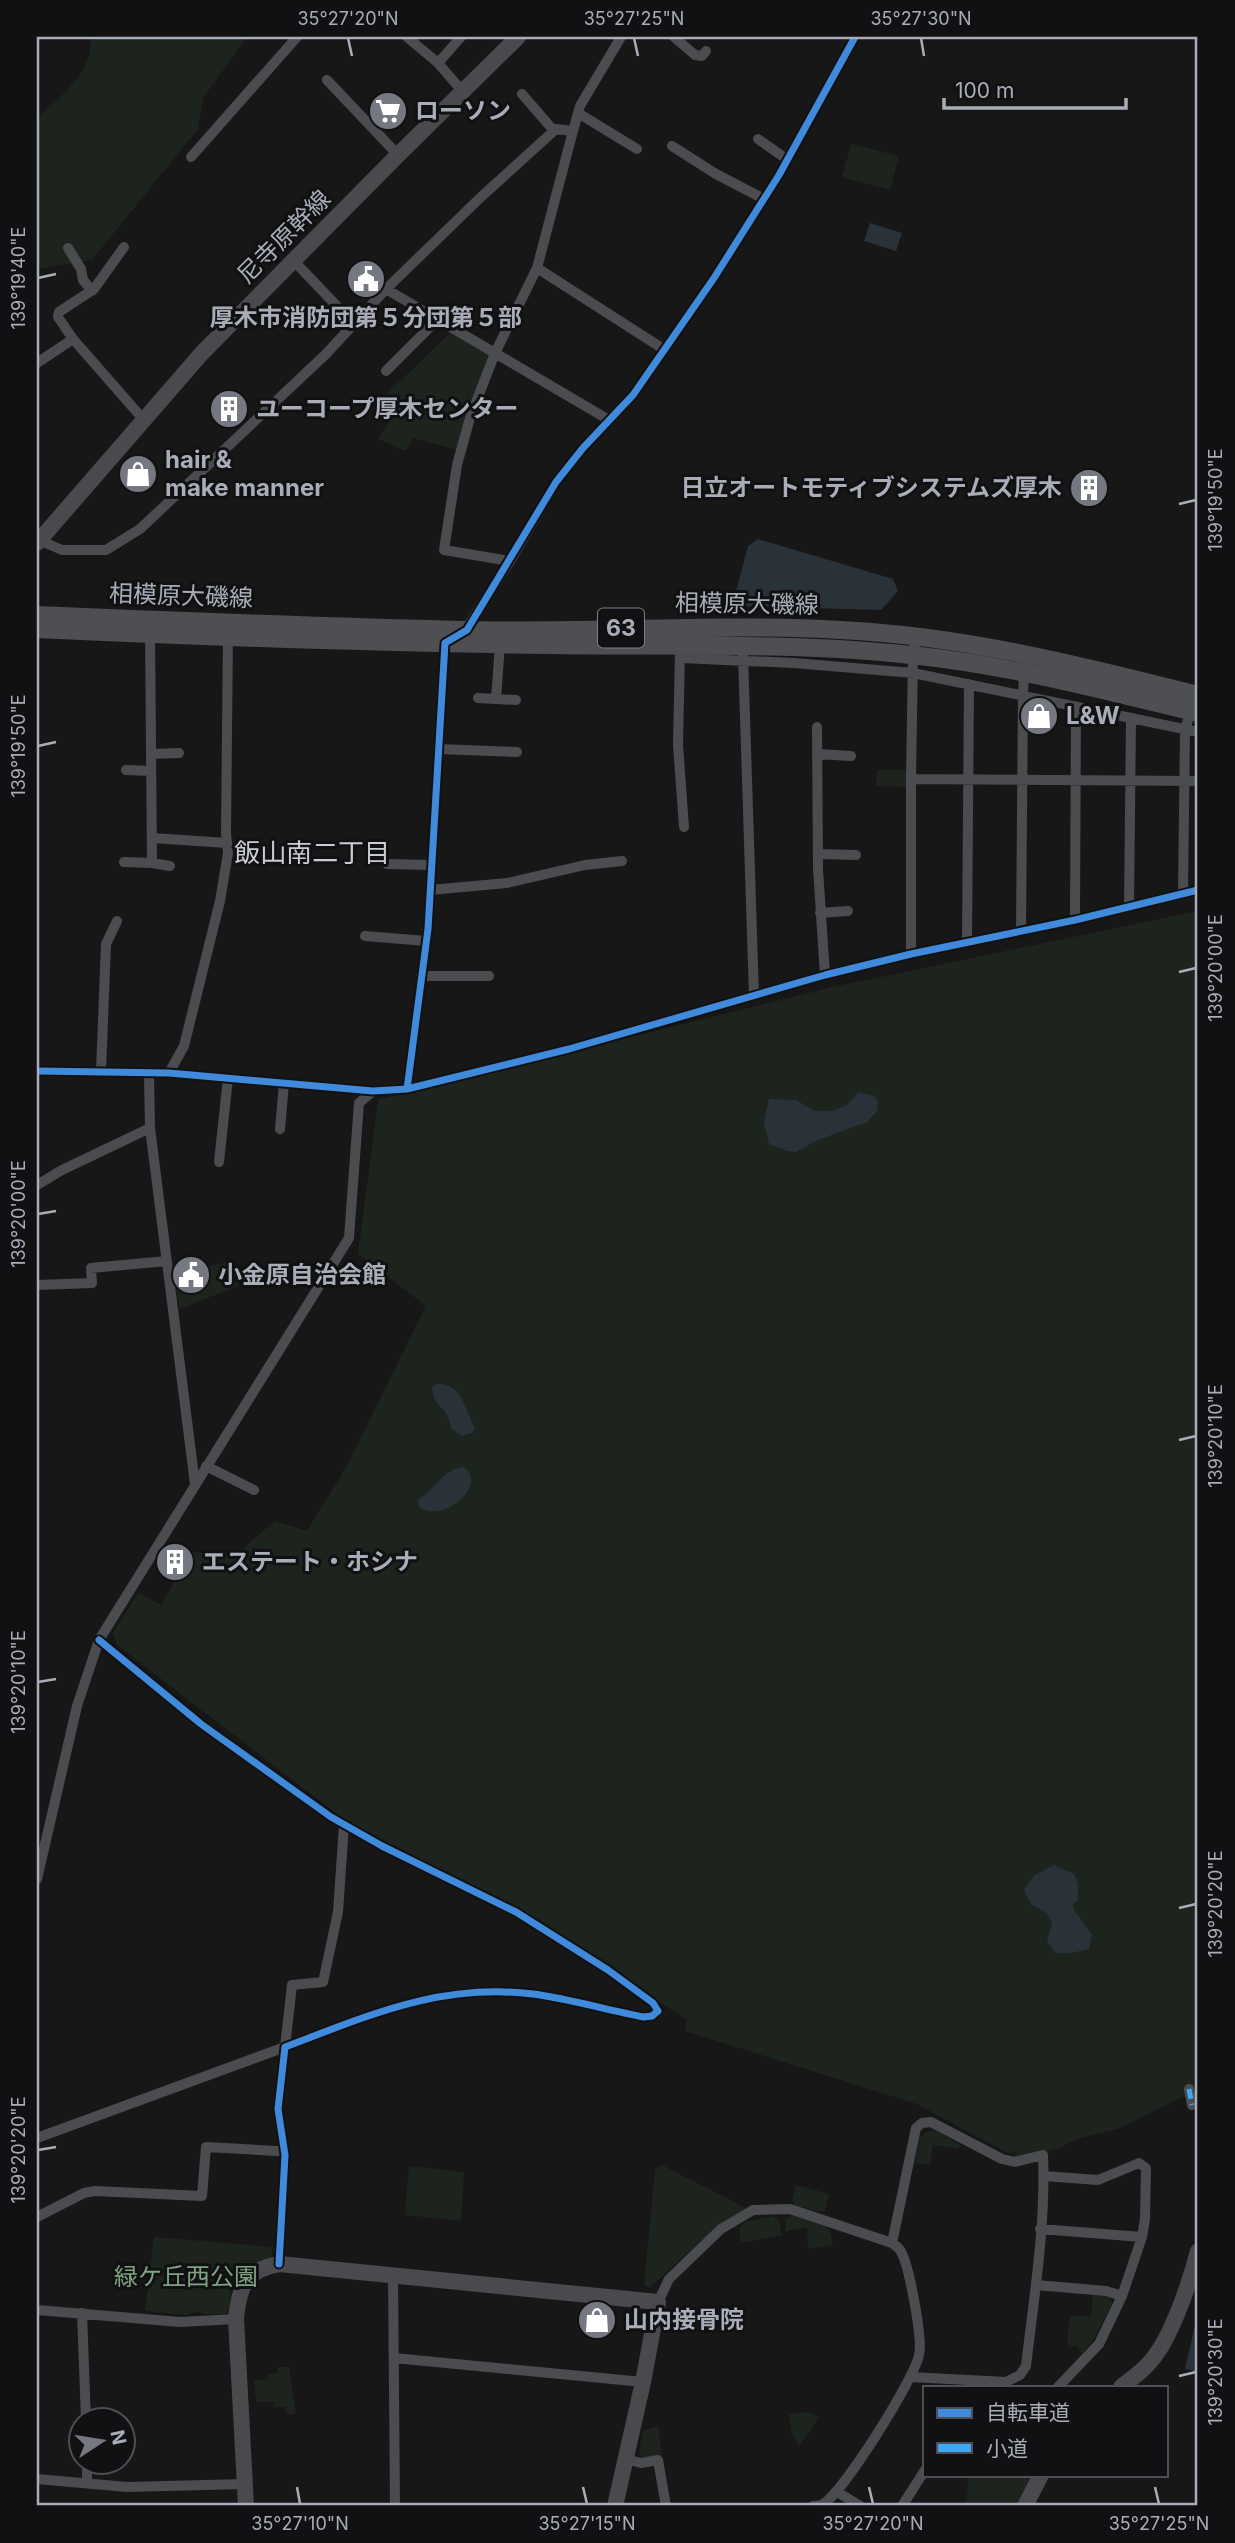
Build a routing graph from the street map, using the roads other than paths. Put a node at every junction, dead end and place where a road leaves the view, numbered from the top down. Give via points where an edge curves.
1 (297, 37) edge
2 (407, 37) edge
3 (461, 37) edge
4 (519, 37) edge
5 (621, 37) edge
6 (674, 37) edge
7 (855, 37) edge
8 (706, 51) dead end
9 (438, 63) junction
10 (327, 80) dead end
11 (463, 92) junction
12 (522, 94) dead end
13 (578, 113) junction
14 (554, 131) junction
15 (573, 131) junction
16 (758, 139) dead end
17 (672, 146) dead end
18 (637, 149) dead end
19 (398, 155) junction
20 (191, 157) dead end
21 (715, 158) dead end
22 (788, 160) junction
23 (709, 169) junction
24 (764, 199) junction
25 (124, 247) dead end
26 (68, 248) dead end
27 (293, 260) junction
28 (537, 268) junction
29 (386, 289) junction
30 (92, 291) junction
31 (437, 320) junction
32 (354, 324) junction
33 (73, 339) junction
34 (665, 350) junction
35 (495, 353) junction
36 (37, 363) edge
37 (386, 371) dead end
38 (143, 419) junction
39 (609, 420) junction
40 (38, 542) edge
41 (510, 561) junction
42 (37, 615) edge
43 (150, 627) junction
44 (679, 627) junction
45 (37, 629) edge
46 (228, 630) junction
47 (467, 630) junction
48 (444, 643) junction
49 (499, 644) junction
50 (915, 646) junction
51 (680, 652) junction
52 (743, 653) junction
53 (1029, 653) junction
54 (1024, 672) junction
55 (913, 674) junction
56 (969, 684) junction
57 (1023, 696) junction
58 (478, 698) dead end
59 (496, 699) junction
60 (516, 700) dead end
61 (1195, 703) edge
62 (1076, 707) junction
63 (1132, 718) junction
64 (817, 727) dead end
65 (1185, 730) junction
66 (1198, 732) edge
67 (438, 749) junction
68 (517, 751) dead end
69 (179, 753) dead end
70 (151, 754) junction
71 (818, 754) junction
72 (851, 756) dead end
73 (125, 770) dead end
74 (151, 771) junction
75 (911, 779) junction
76 (968, 779) junction
77 (1021, 779) junction
78 (1076, 781) junction
79 (1185, 781) junction
80 (1198, 781) edge
81 (1129, 782) junction
82 (684, 827) dead end
83 (152, 838) junction
84 (227, 843) junction
85 (818, 854) junction
86 (856, 855) dead end
87 (622, 861) dead end
88 (124, 862) dead end
89 (152, 863) junction
90 (387, 864) dead end
91 (431, 864) junction
92 (170, 866) dead end
93 (430, 890) junction
94 (1198, 890) edge
95 (1183, 893) junction
96 (1129, 906) junction
97 (848, 911) dead end
98 (820, 913) junction
99 (1075, 920) junction
100 (115, 921) dead end
101 (1021, 931) junction
102 (373, 933) dead end
103 (426, 941) junction
104 (967, 942) junction
105 (911, 954) junction
106 (488, 973) dead end
107 (421, 975) junction
108 (825, 975) junction
109 (754, 996) junction
110 (37, 1071) edge
111 (101, 1071) junction
112 (169, 1073) junction
113 (149, 1074) junction
114 (228, 1078) junction
115 (284, 1083) junction
116 (407, 1089) junction
117 (373, 1091) junction
118 (150, 1128) junction
119 (280, 1129) dead end
120 (219, 1162) dead end
121 (37, 1185) edge
122 (167, 1261) junction
123 (37, 1285) edge
124 (206, 1466) junction
125 (195, 1484) junction
126 (254, 1490) dead end
127 (99, 1640) junction
128 (344, 1825) junction
129 (37, 1879) edge
130 (285, 2047) junction
131 (1189, 2088) dead end
132 (1192, 2105) dead end
133 (37, 2138) edge
134 (284, 2149) junction
135 (1044, 2176) junction
136 (37, 2217) edge
137 (1040, 2229) junction
138 (1142, 2237) junction
139 (892, 2243) junction
140 (1198, 2251) edge
141 (279, 2264) junction
142 (393, 2275) junction
143 (1036, 2285) junction
144 (1122, 2296) junction
145 (658, 2302) junction
146 (37, 2310) edge
147 (82, 2313) junction
148 (236, 2319) junction
149 (394, 2358) junction
150 (911, 2377) junction
151 (643, 2382) junction
152 (946, 2383) edge
153 (1059, 2386) edge
154 (1122, 2386) edge
155 (85, 2406) edge
156 (625, 2459) junction
157 (923, 2473) edge
158 (87, 2476) edge
159 (1040, 2476) edge
160 (37, 2479) edge
161 (87, 2483) junction
162 (245, 2484) junction
163 (836, 2491) junction
164 (246, 2506) edge
165 (396, 2506) edge
166 (615, 2506) edge
167 (666, 2506) edge
168 (813, 2506) edge
169 (860, 2506) edge
170 (902, 2506) edge
171 (1025, 2506) edge

1 - 20 street
2 - 9 street
3 - 9 street
4 - 11 street, 尼寺原幹線
5 - 13 street
6 - 8 street via 695,55
7 - 22 street
9 - 11 street
10 - 19 street
11 - 19 street, 尼寺原幹線
12 - 14 street
13 - 15 street
13 - 18 street
14 - 15 street
14 - 29 street
15 - 28 street
16 - 22 street
17 - 23 street
19 - 27 street, 尼寺原幹線
21 - 23 street
22 - 24 street
23 - 24 street
24 - 34 street
25 - 30 street
26 - 30 street
27 - 32 street
27 - 38 street, 尼寺原幹線
28 - 34 street
28 - 35 street
29 - 31 street
29 - 32 street
30 - 33 street via 59,312
31 - 35 street
31 - 37 street via 399,366
32 - 40 street via 140,529 106,550 62,550
33 - 36 street
33 - 38 street
34 - 39 street
35 - 39 street
35 - 41 street via 457,465 444,550
38 - 40 street, 尼寺原幹線
39 - 41 street via 556,482
41 - 47 street
42 - 43 main road, 相模原大磯線 / 63
43 - 45 main road, 相模原大磯線 / 63
43 - 46 main road, 相模原大磯線 / 63
43 - 70 street
44 - 47 main road, 相模原大磯線 / 63
44 - 50 main road, 相模原大磯線 / 63 via 842,630
44 - 51 street
46 - 47 main road, 相模原大磯線 / 63
46 - 48 main road, 相模原大磯線 / 63
46 - 84 street
47 - 48 street
48 - 49 main road, 相模原大磯線 / 63
48 - 67 street
49 - 51 main road, 相模原大磯線 / 63
49 - 59 street
50 - 52 main road, 相模原大磯線 / 63
50 - 53 main road, 相模原大磯線 / 63
50 - 54 main road, 相模原大磯線 / 63
50 - 55 street
51 - 52 main road, 相模原大磯線 / 63
51 - 82 street via 678,745 689,812
52 - 55 street
52 - 109 street
53 - 54 street
53 - 61 main road, 相模原大磯線 / 63
54 - 57 street
54 - 61 main road, 相模原大磯線 / 63
55 - 56 street
55 - 75 street
56 - 57 street
56 - 76 street
57 - 62 street
57 - 77 street
58 - 59 street
59 - 60 street
61 - 65 street
62 - 63 street
62 - 78 street
63 - 65 street
63 - 81 street
64 - 71 street
65 - 66 street
65 - 79 street
67 - 68 street
67 - 91 street
69 - 70 street
70 - 74 street
71 - 72 street
71 - 85 street
73 - 74 street
74 - 83 street
75 - 76 street
75 - 105 street
76 - 77 street
76 - 104 street
77 - 78 street
77 - 101 street
78 - 81 street
78 - 99 street
79 - 80 street
79 - 81 street
79 - 95 street
81 - 96 street
83 - 84 street
83 - 89 street
84 - 112 street via 220,901 184,1046
85 - 86 street
85 - 98 street
87 - 93 street via 608,858 507,883
88 - 89 street
89 - 92 street
90 - 91 street
91 - 93 street
93 - 103 street
94 - 95 street
95 - 96 street
96 - 99 street
97 - 98 street
98 - 108 street
99 - 101 street
100 - 111 street via 106,944
101 - 104 street
102 - 103 street
103 - 107 street
104 - 105 street
105 - 108 street
106 - 107 street
107 - 116 street
108 - 109 street
109 - 116 street
110 - 111 street
111 - 113 street
112 - 113 street
112 - 114 street
113 - 118 street
114 - 115 street
114 - 120 street via 226,1146
115 - 117 street
115 - 119 street
116 - 117 street
117 - 124 street via 359,1102 349,1238
118 - 121 street
118 - 122 street
122 - 123 street via 91,1268 92,1283
122 - 125 street
124 - 125 street
124 - 126 street
125 - 127 street
127 - 128 street via 201,1724
127 - 129 street via 77,1706
128 - 130 street via 338,1912 323,1982 292,1985
128 - 130 street via 527,1918 608,1970 658,2011 644,2017 535,1994 459,1993 393,2006
130 - 133 street
130 - 134 street via 278,2109
131 - 132 street
134 - 136 street via 206,2147 202,2196 95,2191
134 - 141 street
135 - 137 street
135 - 138 street via 1098,2180 1139,2163 1146,2168 1147,2180
135 - 139 street via 1043,2155 1015,2162 1002,2159 931,2122 922,2123 916,2127
137 - 138 street
137 - 143 street
138 - 144 street
139 - 145 street via 790,2208 753,2210 720,2230 669,2279
139 - 150 street via 906,2266 921,2342
140 - 154 street via 1158,2353
141 - 142 street
141 - 148 street via 248,2278
142 - 145 street
142 - 149 street
143 - 144 street
143 - 152 street via 1026,2366 1020,2375 1006,2382
144 - 153 street via 1099,2344
145 - 151 street
146 - 147 street
147 - 148 street via 180,2322
147 - 155 street
148 - 162 street
149 - 151 street
149 - 165 street
150 - 152 street
150 - 163 street
151 - 156 street
156 - 166 street
156 - 167 street via 641,2463 658,2460
157 - 170 street
158 - 161 street
159 - 171 street
160 - 161 street
161 - 162 street via 127,2487
162 - 164 street
163 - 168 street via 823,2504
163 - 169 street

